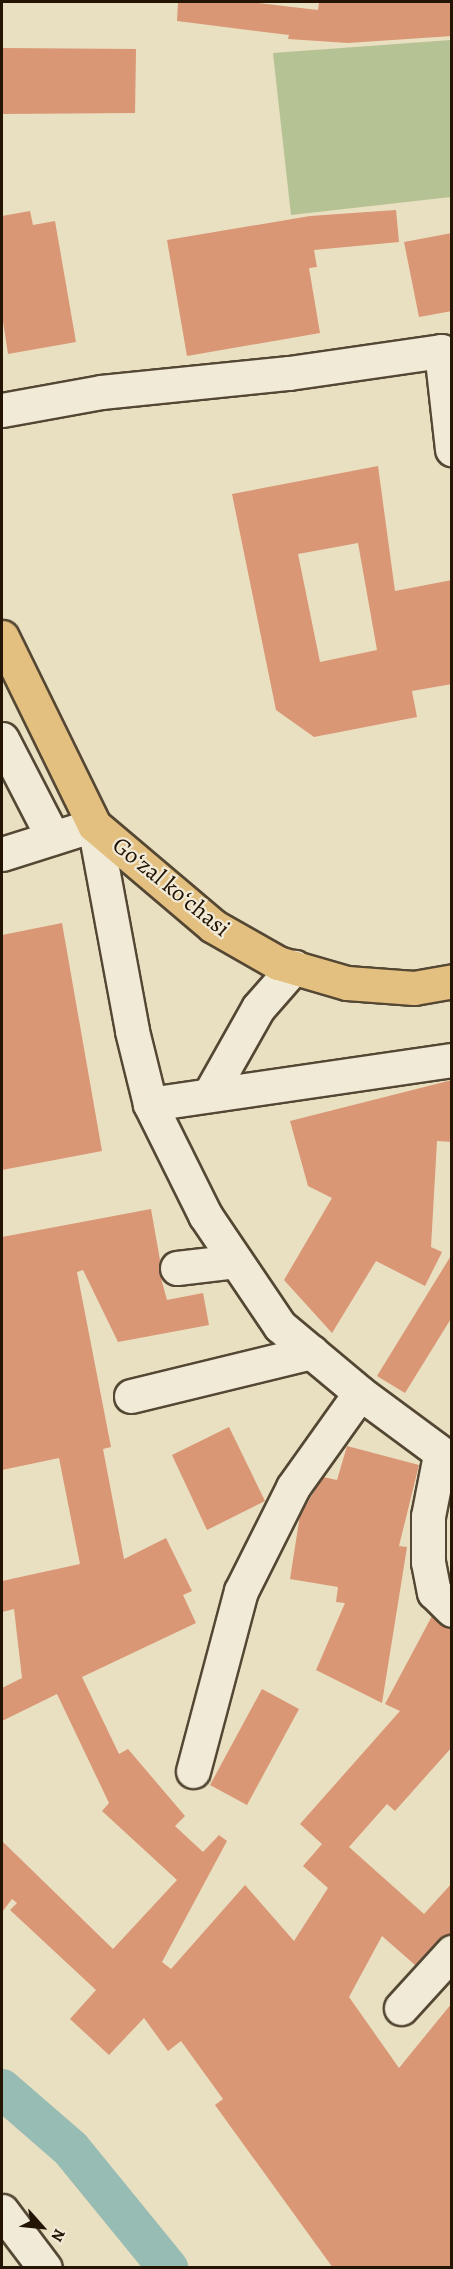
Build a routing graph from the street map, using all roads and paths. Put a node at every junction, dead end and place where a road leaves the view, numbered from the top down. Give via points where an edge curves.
1 (446, 350) edge
2 (2, 410) edge
3 (452, 449) edge
4 (2, 638) edge
5 (2, 739) edge
6 (94, 825) junction
7 (53, 838) junction
8 (2, 854) edge
9 (294, 968) junction
10 (452, 981) edge
11 (452, 1060) edge
12 (208, 1095) junction
13 (150, 1104) junction
14 (236, 1261) junction
15 (177, 1268) dead end
16 (312, 1352) junction
17 (360, 1393) junction
18 (131, 1396) dead end
19 (446, 1458) edge
20 (452, 1610) edge
21 (193, 1771) dead end
22 (452, 1952) edge
23 (401, 2008) dead end
24 (5, 2220) edge
25 (45, 2268) edge

1 - 2 street via 289,373 101,392
1 - 3 street
4 - 6 main road, Goʻzal koʻchasi
5 - 7 street
6 - 7 street
6 - 9 main road, Goʻzal koʻchasi via 213,926
6 - 13 street via 132,1031
7 - 8 street
9 - 10 main road, Goʻzal koʻchasi via 347,983 414,988
9 - 12 street via 252,1017
11 - 12 street
12 - 13 street
13 - 14 street via 205,1215
14 - 15 street
14 - 16 street via 280,1326
16 - 17 street
16 - 18 street
17 - 19 street
17 - 21 street via 293,1487 241,1591
19 - 20 street via 428,1516 428,1562 434,1592
22 - 23 street
24 - 25 street

